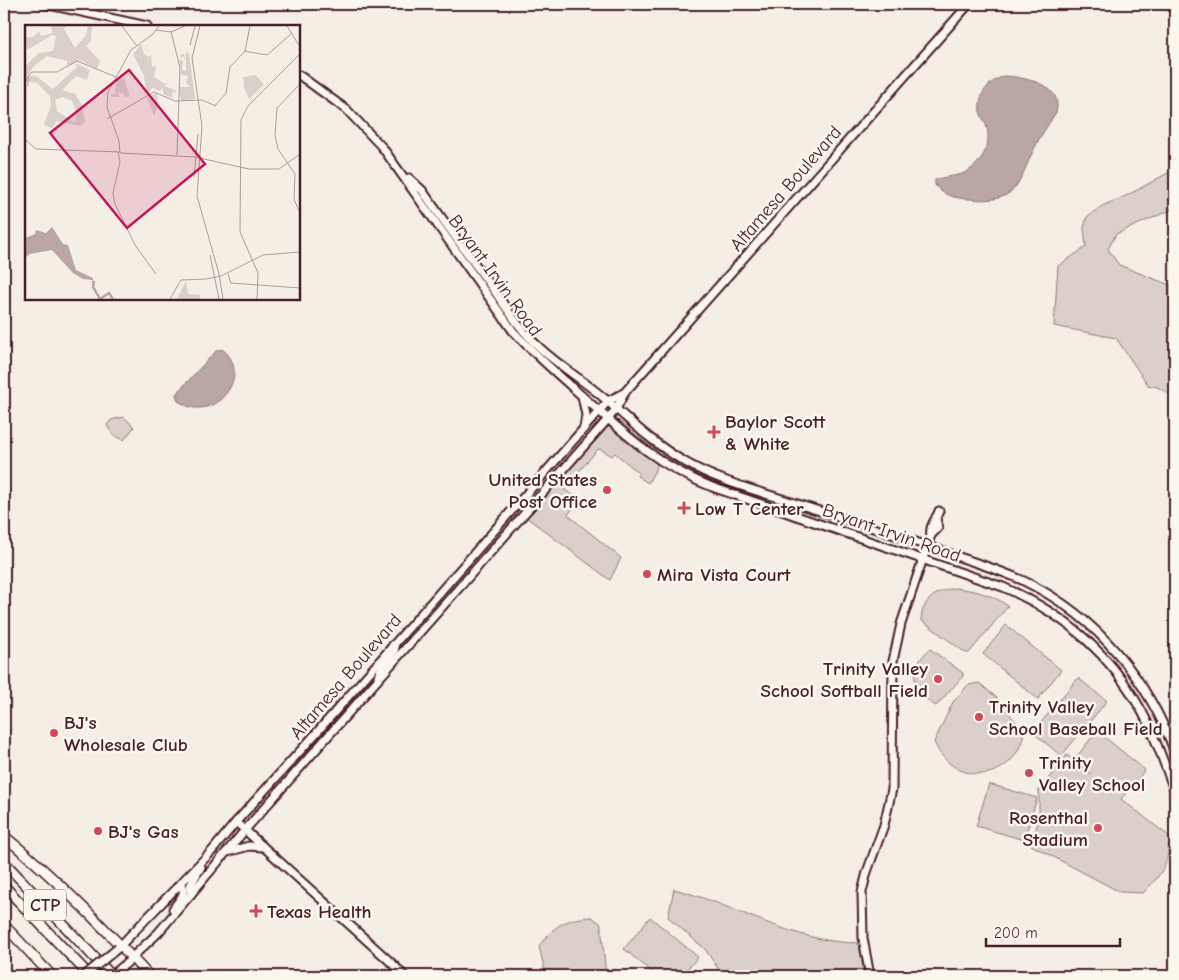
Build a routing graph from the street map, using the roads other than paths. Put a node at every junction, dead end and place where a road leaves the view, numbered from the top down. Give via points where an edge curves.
1 (46, 4) edge
2 (969, 4) edge
3 (142, 25) edge
4 (300, 76) edge
5 (442, 223) junction
6 (625, 392) junction
7 (582, 396) junction
8 (608, 402) junction
9 (616, 409) junction
10 (599, 412) junction
11 (608, 419) junction
12 (584, 429) junction
13 (938, 515) dead end
14 (927, 546) junction
15 (923, 559) junction
16 (393, 645) junction
17 (378, 679) junction
18 (1175, 753) edge
19 (1175, 792) edge
20 (236, 822) junction
21 (245, 830) junction
22 (4, 836) edge
23 (263, 847) junction
24 (226, 852) junction
25 (204, 860) junction
26 (4, 862) edge
27 (181, 884) junction
28 (4, 886) edge
29 (191, 894) junction
30 (4, 925) edge
31 (158, 933) junction
32 (119, 946) junction
33 (130, 960) junction
34 (52, 976) edge
35 (84, 976) edge
36 (90, 976) edge
37 (112, 976) edge
38 (149, 976) edge
39 (404, 976) edge
40 (870, 976) edge

1 - 3 main road
2 - 6 main road, Altamesa Boulevard
4 - 5 main road, Bryant Irvin Road via 348,110 422,190
5 - 7 main road, Bryant Irvin Road via 514,331
5 - 8 main road, Bryant Irvin Road via 537,346
6 - 8 main road, Altamesa Boulevard
6 - 9 main road, Altamesa Boulevard
7 - 10 main road, Bryant Irvin Road
7 - 12 main road via 586,415
8 - 9 main road, Bryant Irvin Road
8 - 10 main road, Altamesa Boulevard
9 - 11 main road, Altamesa Boulevard
9 - 14 main road, Bryant Irvin Road via 662,448 704,472
10 - 11 main road, Bryant Irvin Road
10 - 12 main road, Altamesa Boulevard
11 - 15 main road, Bryant Irvin Road via 653,456 697,481
11 - 17 main road, Altamesa Boulevard
12 - 16 main road, Altamesa Boulevard
13 - 14 main road via 931,526
14 - 15 main road
14 - 18 main road, Bryant Irvin Road via 1028,583 1080,617 1108,642 1143,686
15 - 19 main road, Bryant Irvin Road via 1023,596 1056,615 1084,637 1119,675 1140,708
15 - 40 main road via 895,646 892,666 892,789 862,892 863,938
16 - 17 main road via 394,651 379,671
16 - 20 main road, Altamesa Boulevard
17 - 21 main road, Altamesa Boulevard
20 - 21 main road
20 - 25 main road, Altamesa Boulevard
21 - 23 main road
21 - 24 main road, Altamesa Boulevard
22 - 32 highway via 39,865
23 - 24 main road via 249,846
23 - 39 main road
24 - 29 main road, Altamesa Boulevard
25 - 27 main road, Altamesa Boulevard
25 - 29 main road via 190,886
26 - 37 highway, CTP
27 - 31 main road via 184,894
27 - 32 main road, Altamesa Boulevard
28 - 36 highway, CTP
29 - 31 main road, Altamesa Boulevard
30 - 34 highway
31 - 33 main road, Altamesa Boulevard
32 - 33 highway
32 - 35 main road, Altamesa Boulevard, bridge
33 - 37 main road, Altamesa Boulevard, bridge
33 - 38 highway

